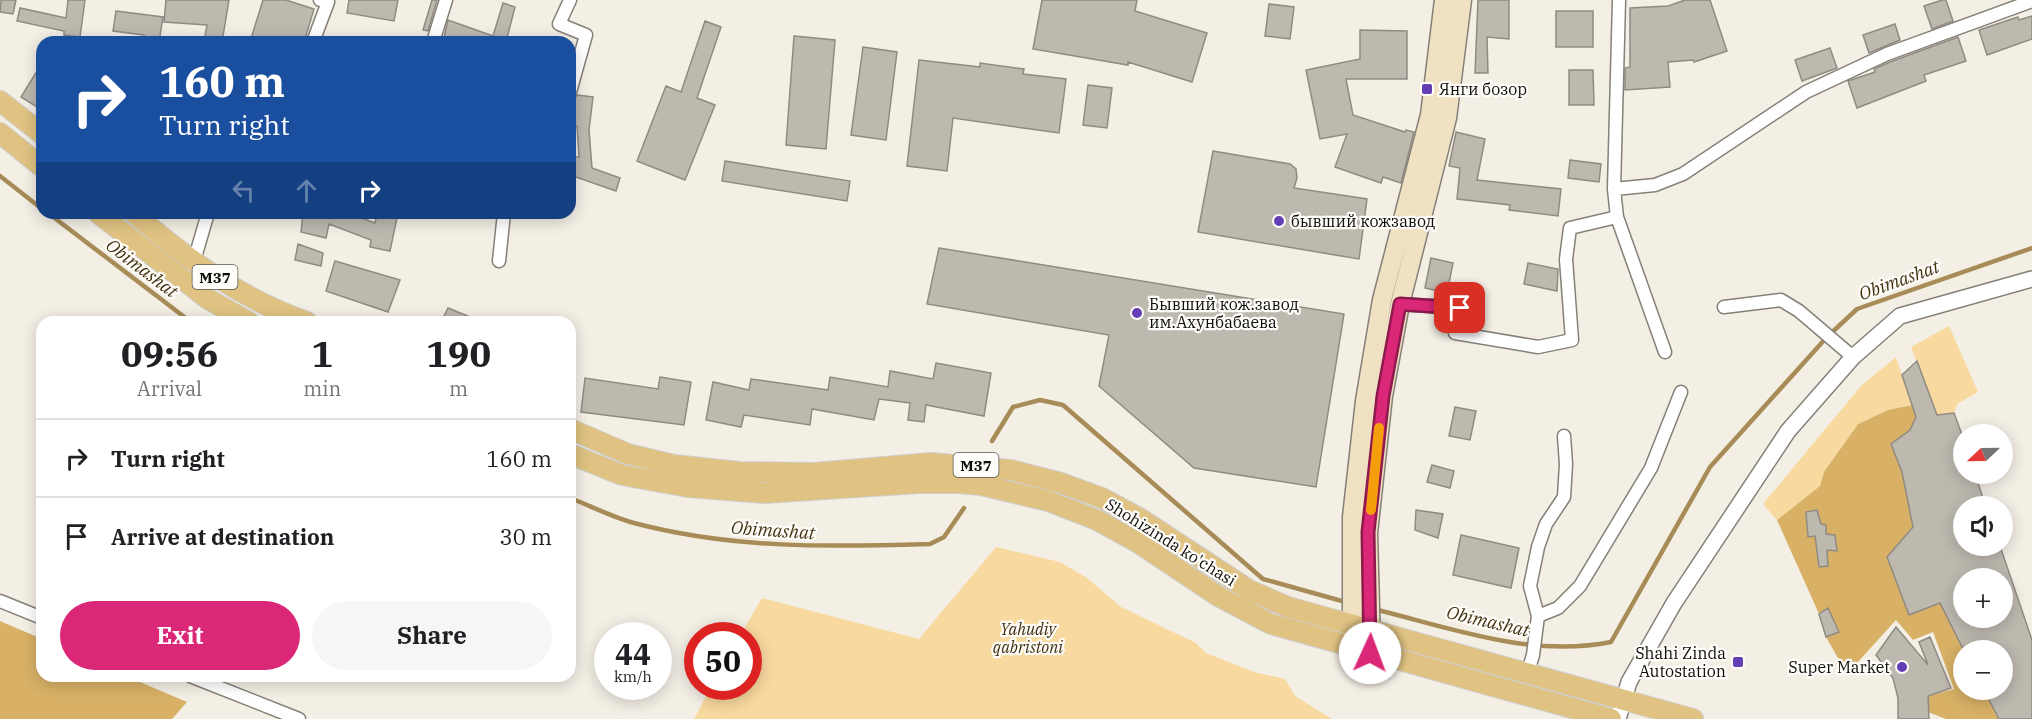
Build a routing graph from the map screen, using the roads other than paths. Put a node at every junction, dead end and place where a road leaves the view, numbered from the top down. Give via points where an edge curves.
1 (320, 0) edge
2 (446, 0) edge
3 (570, 0) edge
4 (1455, 0) edge
5 (1619, 0) edge
6 (2032, 1) edge
7 (315, 36) edge
8 (435, 36) edge
9 (576, 71) edge
10 (0, 101) edge
11 (36, 129) edge
12 (0, 134) edge
13 (36, 162) edge
14 (1614, 189) junction
15 (1617, 217) junction
16 (106, 219) edge
17 (142, 219) edge
18 (206, 219) edge
19 (503, 219) edge
20 (194, 261) junction
21 (499, 261) dead end
22 (2032, 279) edge
23 (1400, 304) junction
24 (1724, 307) dead end
25 (238, 316) edge
26 (288, 316) edge
27 (1665, 352) dead end
28 (1853, 357) junction
29 (1681, 392) dead end
30 (576, 432) edge
31 (1564, 436) dead end
32 (576, 456) edge
33 (0, 601) edge
34 (36, 616) edge
35 (1538, 621) junction
36 (1362, 629) junction
37 (1349, 647) junction
38 (1370, 653) junction
39 (1527, 675) junction
40 (204, 682) edge
41 (1621, 710) edge
42 (299, 719) edge
43 (1611, 719) edge
44 (1693, 719) edge

1 - 7 street via 328,2
2 - 8 street
3 - 9 street via 559,24 586,35
4 - 23 main road via 1447,118
4 - 36 main road via 1382,300 1365,401 1352,517
5 - 14 street
6 - 14 street via 1887,54 1806,92 1683,174 1655,185
10 - 11 main road
12 - 13 main road
14 - 15 street
15 - 23 street via 1570,228 1566,259 1572,340 1538,347 1455,333 1460,308
15 - 27 street
16 - 25 main road, M37 via 208,300
17 - 20 main road, M37
18 - 20 street
19 - 21 street
20 - 26 main road, M37 via 223,283
22 - 28 street via 1900,316
23 - 36 main road via 1383,396
24 - 28 street via 1781,300
28 - 41 street via 1788,431 1743,498 1674,603 1629,682
29 - 35 street via 1651,468 1580,586
30 - 36 main road, Shohizinda ko'chasi / M37 via 628,454 674,465 739,472 814,473 940,463 993,467 1061,483 1102,498 1141,519 1268,600
31 - 35 street via 1564,497 1546,524 1530,586
32 - 37 main road, Shohizinda ko'chasi / M37 via 622,475 688,487 764,493 959,483 1048,501 1107,525 1250,615 1292,632
33 - 34 street
35 - 39 street
36 - 37 main road
36 - 38 main road
36 - 39 main road, Shohizinda ko'chasi
37 - 38 main road, Shohizinda ko'chasi / M37
38 - 43 main road, Shohizinda ko'chasi
39 - 41 main road, Shohizinda ko'chasi
40 - 42 street
41 - 44 main road, Shohizinda ko'chasi

